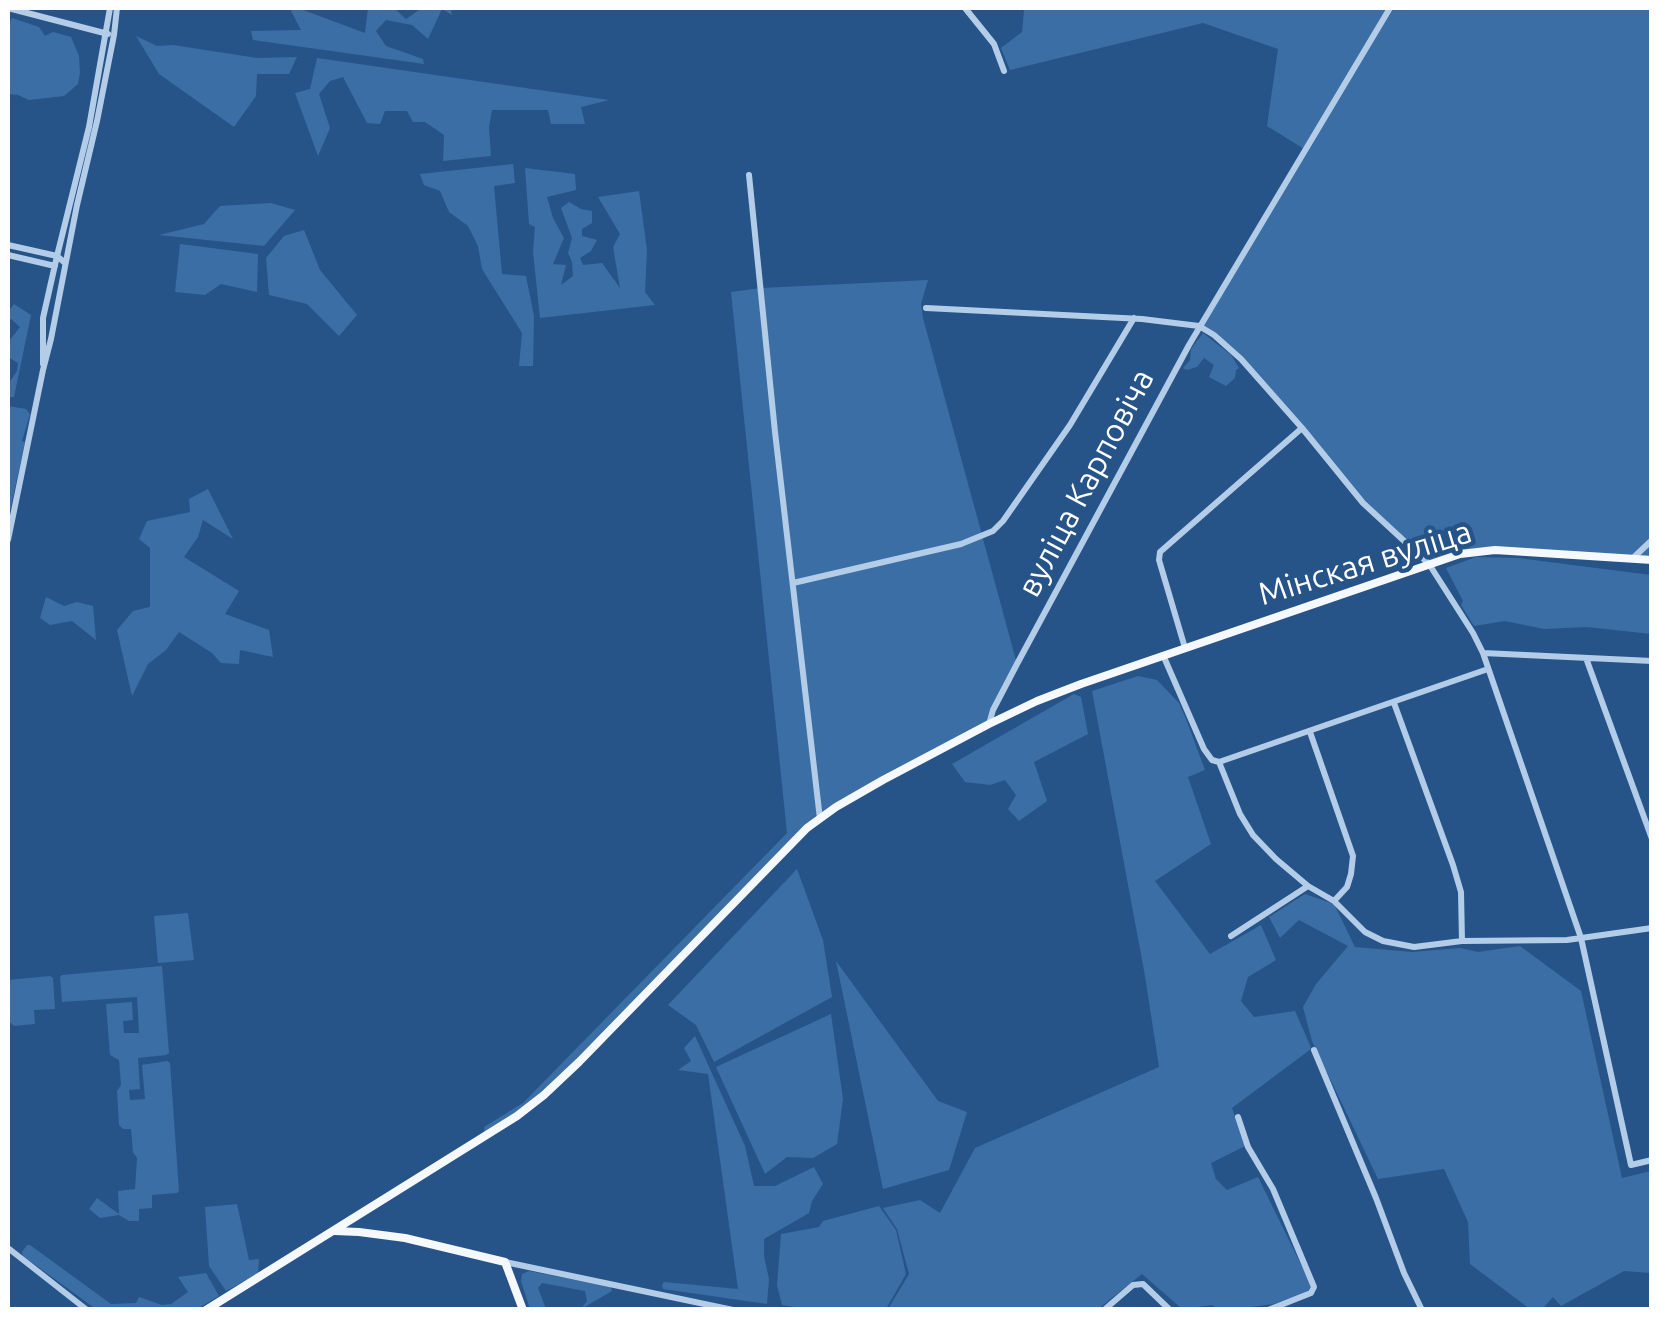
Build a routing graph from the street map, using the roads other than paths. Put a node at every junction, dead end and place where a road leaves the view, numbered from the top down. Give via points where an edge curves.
1 (8, 8) edge
2 (114, 8) edge
3 (965, 8) edge
4 (1390, 8) edge
5 (110, 34) junction
6 (1004, 71) dead end
7 (749, 175) dead end
8 (8, 246) edge
9 (8, 255) edge
10 (56, 256) junction
11 (65, 263) junction
12 (54, 266) junction
13 (926, 308) dead end
14 (1134, 318) junction
15 (1200, 326) junction
16 (43, 370) junction
17 (1302, 428) junction
18 (8, 540) edge
19 (1652, 540) edge
20 (1632, 558) junction
21 (1652, 560) edge
22 (1429, 564) junction
23 (793, 584) junction
24 (1184, 648) junction
25 (1483, 653) junction
26 (1163, 656) junction
27 (1586, 658) junction
28 (1652, 662) edge
29 (1488, 670) junction
30 (1394, 703) junction
31 (989, 724) junction
32 (1310, 732) junction
33 (1219, 762) junction
34 (820, 819) junction
35 (1652, 839) edge
36 (1308, 886) junction
37 (1334, 901) junction
38 (1652, 928) edge
39 (1231, 936) dead end
40 (1580, 938) junction
41 (1462, 941) junction
42 (1314, 1050) dead end
43 (1238, 1117) dead end
44 (1652, 1160) edge
45 (335, 1231) junction
46 (8, 1248) edge
47 (505, 1262) junction
48 (87, 1310) edge
49 (206, 1310) edge
50 (522, 1310) edge
51 (734, 1310) edge
52 (1104, 1310) edge
53 (1170, 1310) edge
54 (1268, 1310) edge
55 (1422, 1310) edge

1 - 5 street
2 - 5 street
3 - 6 street via 994,44
4 - 15 street, вуліца Карповіча
5 - 10 street
5 - 11 street
7 - 23 street
8 - 10 street
9 - 12 street
10 - 11 street
10 - 12 street
11 - 12 street
11 - 16 street
12 - 16 street
13 - 14 street
14 - 15 street
14 - 23 street via 994,531
15 - 17 street via 1242,359
15 - 31 street, вуліца Карповіча
16 - 18 street
17 - 22 street via 1363,504
17 - 24 street via 1160,552
19 - 20 street
20 - 21 main road, Мінская вуліца
20 - 22 main road, Мінская вуліца via 1482,550
22 - 24 main road, Мінская вуліца
22 - 25 street
23 - 34 street
24 - 26 main road, Мінская вуліца
25 - 27 street
25 - 29 street
26 - 31 main road, Мінская вуліца
26 - 33 street via 1204,749
27 - 28 street
27 - 35 street
29 - 30 street
29 - 40 street
30 - 32 street
30 - 41 street via 1453,865
31 - 34 main road, Мінская вуліца
32 - 33 street
32 - 37 street via 1353,856 1347,886
33 - 36 street via 1245,823
34 - 45 main road, Мінская вуліца via 544,1095
36 - 37 street
36 - 39 street
37 - 41 street via 1382,942 1414,947
38 - 40 street
40 - 41 street
40 - 44 street via 1632,1166
42 - 55 street
43 - 54 street via 1314,1287
45 - 47 main road via 394,1236
45 - 49 main road, Мінская вуліца
46 - 48 street
47 - 50 main road
47 - 51 street
52 - 53 street via 1143,1284

